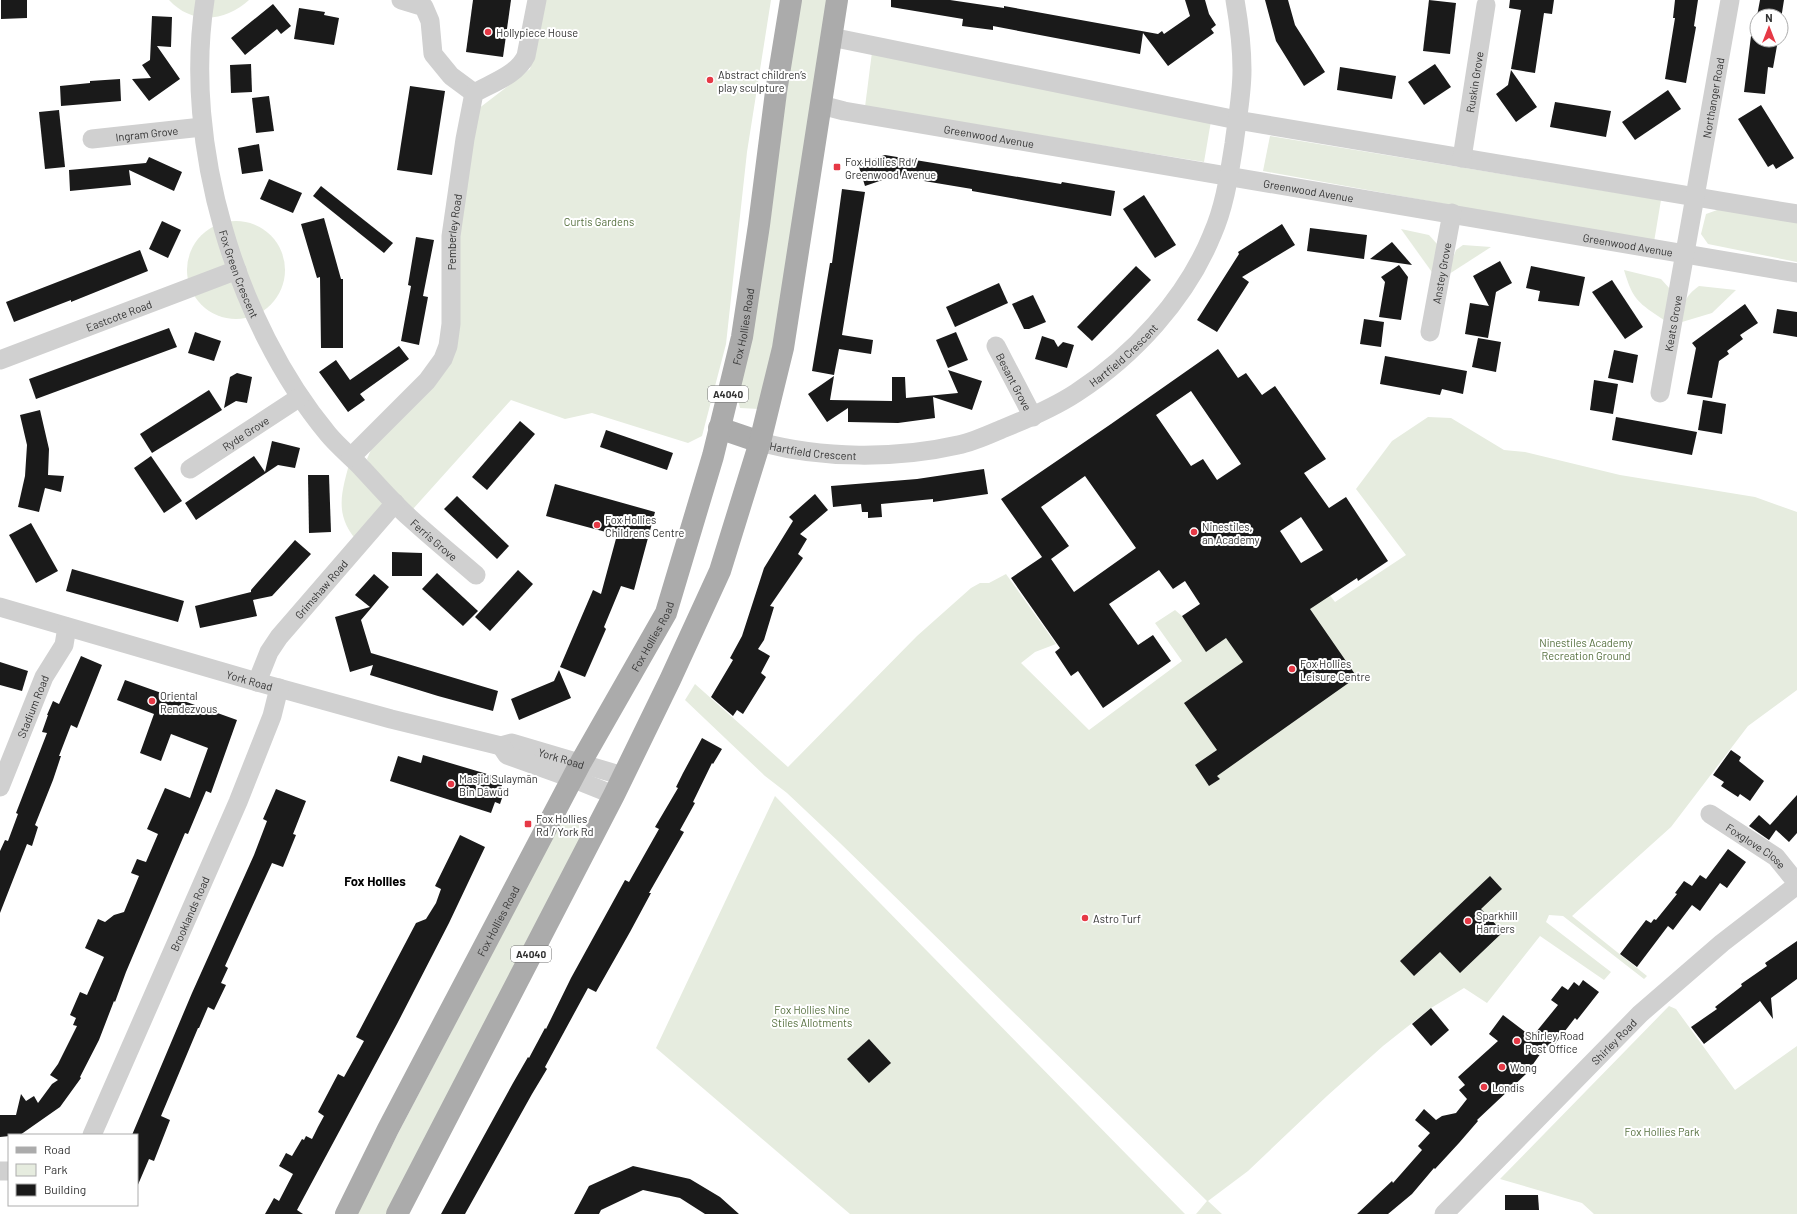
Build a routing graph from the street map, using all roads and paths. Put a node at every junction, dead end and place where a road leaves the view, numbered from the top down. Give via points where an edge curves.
1 (205, 0) edge
2 (401, 0) edge
3 (537, 0) edge
4 (791, 0) edge
5 (837, 0) edge
6 (1234, 0) edge
7 (1730, 0) edge
8 (1486, 5) dead end
9 (831, 37) junction
10 (474, 93) junction
11 (821, 106) junction
12 (1237, 120) junction
13 (202, 127) junction
14 (92, 139) dead end
15 (1462, 158) junction
16 (1229, 176) junction
17 (1694, 196) junction
18 (1452, 214) junction
19 (1797, 214) edge
20 (1684, 254) junction
21 (237, 270) junction
22 (1797, 273) edge
23 (1430, 332) dead end
24 (996, 346) dead end
25 (0, 360) edge
26 (1660, 393) dead end
27 (300, 397) junction
28 (1033, 417) junction
29 (719, 428) junction
30 (760, 442) junction
31 (351, 457) junction
32 (190, 469) dead end
33 (395, 503) junction
34 (476, 575) dead end
35 (0, 607) edge
36 (67, 627) junction
37 (257, 682) junction
38 (279, 688) junction
39 (577, 770) junction
40 (618, 785) junction
41 (0, 787) edge
42 (1710, 814) dead end
43 (1797, 884) edge
44 (92, 1134) edge
45 (346, 1214) edge
46 (397, 1214) edge
47 (1444, 1214) edge

1 - 13 street, Fox Green Crescent via 201,24 199,80
2 - 10 street via 424,7 430,21 433,54 451,76
3 - 10 street via 526,56 522,64
4 - 29 main road, Fox Hollies Road / A4040 via 742,337
5 - 9 main road, A4040
6 - 12 street, Hartfield Crescent via 1241,35 1242,71
7 - 17 street, Northanger Road
8 - 15 street, Ruskin Grove
9 - 11 main road, A4040
9 - 12 street
10 - 31 street, Pemberley Road via 451,236 451,324 448,346 443,359 427,381
11 - 16 street, Greenwood Avenue
11 - 30 main road, A4040 via 783,348
12 - 15 street
12 - 16 street, Hartfield Crescent
13 - 14 street, Ingram Grove
13 - 21 street, Fox Green Crescent via 218,214
15 - 17 street
16 - 18 street, Greenwood Avenue
16 - 28 street, Hartfield Crescent via 1223,208 1212,236 1192,274 1168,308 1138,343 1110,367 1076,394
17 - 19 street
17 - 20 street, Northanger Road
18 - 20 street, Greenwood Avenue
18 - 23 street, Anstey Grove
20 - 22 street, Greenwood Avenue
20 - 26 street, Keats Grove
21 - 25 street, Eastcote Road
21 - 27 street, Fox Green Crescent via 256,316
24 - 28 street, Besant Grove
27 - 31 street, Fox Green Crescent via 329,435
27 - 32 street, Ryde Grove
28 - 30 street, Hartfield Crescent via 960,445 923,452 871,456 812,451
29 - 30 main road
29 - 39 main road, Fox Hollies Road / A4040 via 666,613
30 - 40 main road, A4040 via 720,571
31 - 33 street, Fox Green Crescent
33 - 34 street, Ferris Grove
33 - 37 street, Grimshaw Road via 279,637 269,652
35 - 36 street, York Road
36 - 37 street, York Road
36 - 41 street, Stadium Road via 64,645 44,677
37 - 38 street, York Road
38 - 39 street, York Road via 501,746 512,742
38 - 44 street, Brooklands Road via 272,716 238,802
39 - 40 street, York Road
39 - 45 main road, Fox Hollies Road / A4040
40 - 46 main road, A4040
42 - 43 street, Foxglove Close via 1776,857
43 - 47 street, Shirley Road via 1722,943 1640,1014

